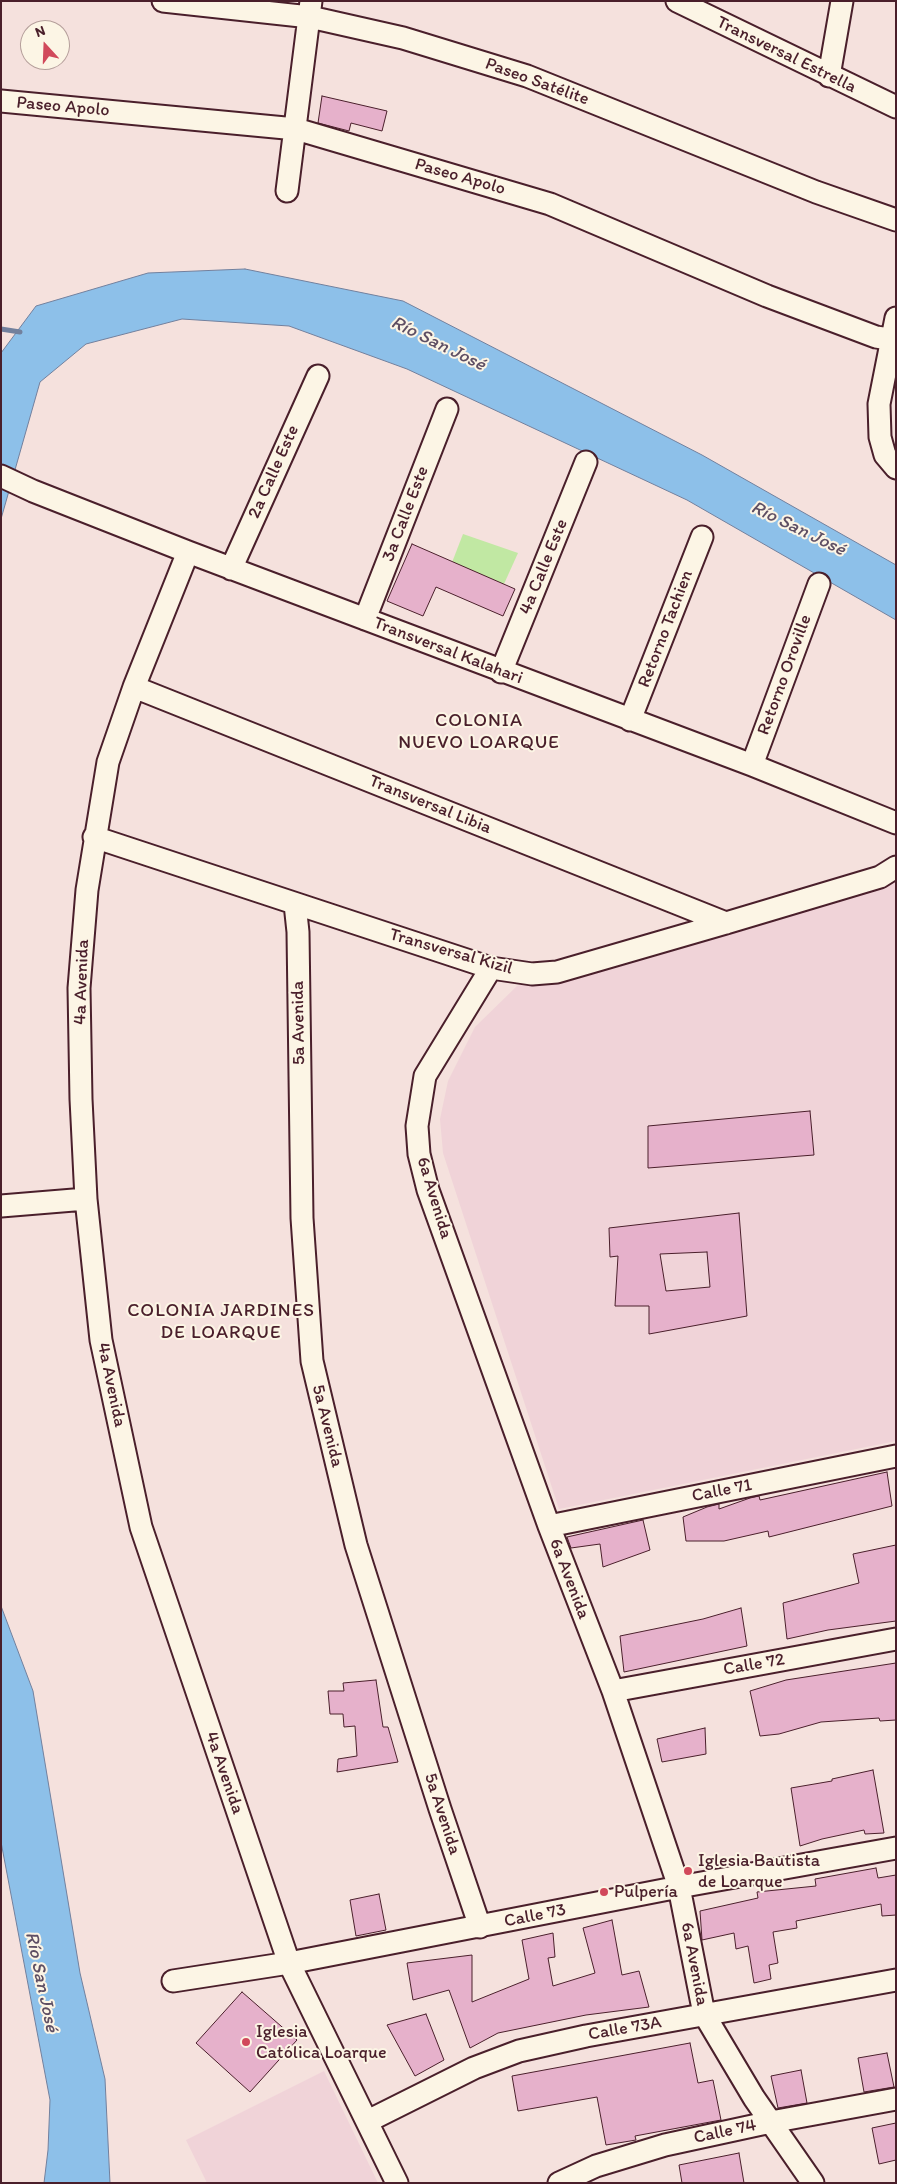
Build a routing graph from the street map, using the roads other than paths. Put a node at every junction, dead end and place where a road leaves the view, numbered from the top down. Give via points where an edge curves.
1 (163, 1) edge
2 (677, 1) edge
3 (842, 1) edge
4 (311, 9) edge
5 (829, 76) junction
6 (1, 101) edge
7 (896, 107) edge
8 (296, 129) junction
9 (287, 191) dead end
10 (896, 220) edge
11 (896, 318) edge
12 (893, 340) edge
13 (318, 376) dead end
14 (447, 409) dead end
15 (888, 436) edge
16 (586, 462) dead end
17 (896, 468) edge
18 (1, 476) edge
19 (702, 537) dead end
20 (188, 552) junction
21 (231, 569) junction
22 (819, 584) dead end
23 (365, 620) junction
24 (501, 672) junction
25 (134, 687) junction
26 (630, 720) junction
27 (752, 765) junction
28 (896, 823) edge
29 (94, 837) junction
30 (896, 867) edge
31 (295, 904) junction
32 (726, 923) junction
33 (491, 968) junction
34 (86, 1199) junction
35 (1, 1206) edge
36 (896, 1456) edge
37 (549, 1526) junction
38 (896, 1639) edge
39 (612, 1691) junction
40 (896, 1848) edge
41 (679, 1887) junction
42 (480, 1927) junction
43 (289, 1963) junction
44 (896, 1980) edge
45 (174, 1981) dead end
46 (704, 2014) junction
47 (896, 2099) edge
48 (368, 2121) junction
49 (771, 2122) junction
50 (397, 2183) edge
51 (559, 2183) edge
52 (813, 2183) edge

1 - 4 street, Paseo Satélite
2 - 5 street, Transversal Estrella
3 - 5 street
4 - 8 street
4 - 10 street, Paseo Satélite via 527,76 816,192
5 - 7 street, Transversal Estrella
6 - 8 street, Paseo Apolo
8 - 9 street
8 - 12 street, Paseo Apolo via 550,204 768,296 876,337
11 - 12 street
12 - 15 street via 879,404
13 - 21 street, 2a Calle Este
14 - 23 street, 3a Calle Este
15 - 17 street via 884,455
16 - 24 street, 4a Calle Este
18 - 20 street, Transversal Kalahari
19 - 26 street, Retorno Tachien
20 - 21 street, Transversal Kalahari
20 - 25 street, 4a Avenida
21 - 23 street, Transversal Kalahari
22 - 27 street, Retorno Oroville
23 - 24 street, Transversal Kalahari
24 - 26 street, Transversal Kalahari
25 - 29 street, 4a Avenida via 108,762
25 - 32 street, Transversal Libia
26 - 27 street, Transversal Kalahari
27 - 28 street, Transversal Kalahari
29 - 31 street, Transversal Kizil
29 - 34 street, 4a Avenida via 79,988
30 - 32 street, Transversal Kizil via 880,877
31 - 33 street, Transversal Kizil
31 - 42 street, 5a Avenida via 302,1218 312,1361 356,1545
32 - 33 street, Transversal Kizil via 557,972 532,974
33 - 37 street, 6a Avenida via 424,1076 417,1126 419,1154 428,1190
34 - 35 street
34 - 43 street, 4a Avenida via 101,1340 141,1527
36 - 37 street, Calle 71
37 - 39 street, 6a Avenida
38 - 39 street, Calle 72
39 - 41 street, 6a Avenida
40 - 41 street, Calle 73
41 - 42 street, Calle 73
41 - 46 street, 6a Avenida
42 - 43 street, Calle 73
43 - 45 street, Calle 73
43 - 48 street, 4a Avenida
44 - 46 street, Calle 73A
46 - 48 street, Calle 73A via 519,2051 474,2068
46 - 49 street, 6a Avenida
47 - 49 street, Calle 74
48 - 50 street, 4a Avenida
49 - 51 street, Calle 74 via 665,2145 596,2166
49 - 52 street, 6a Avenida

